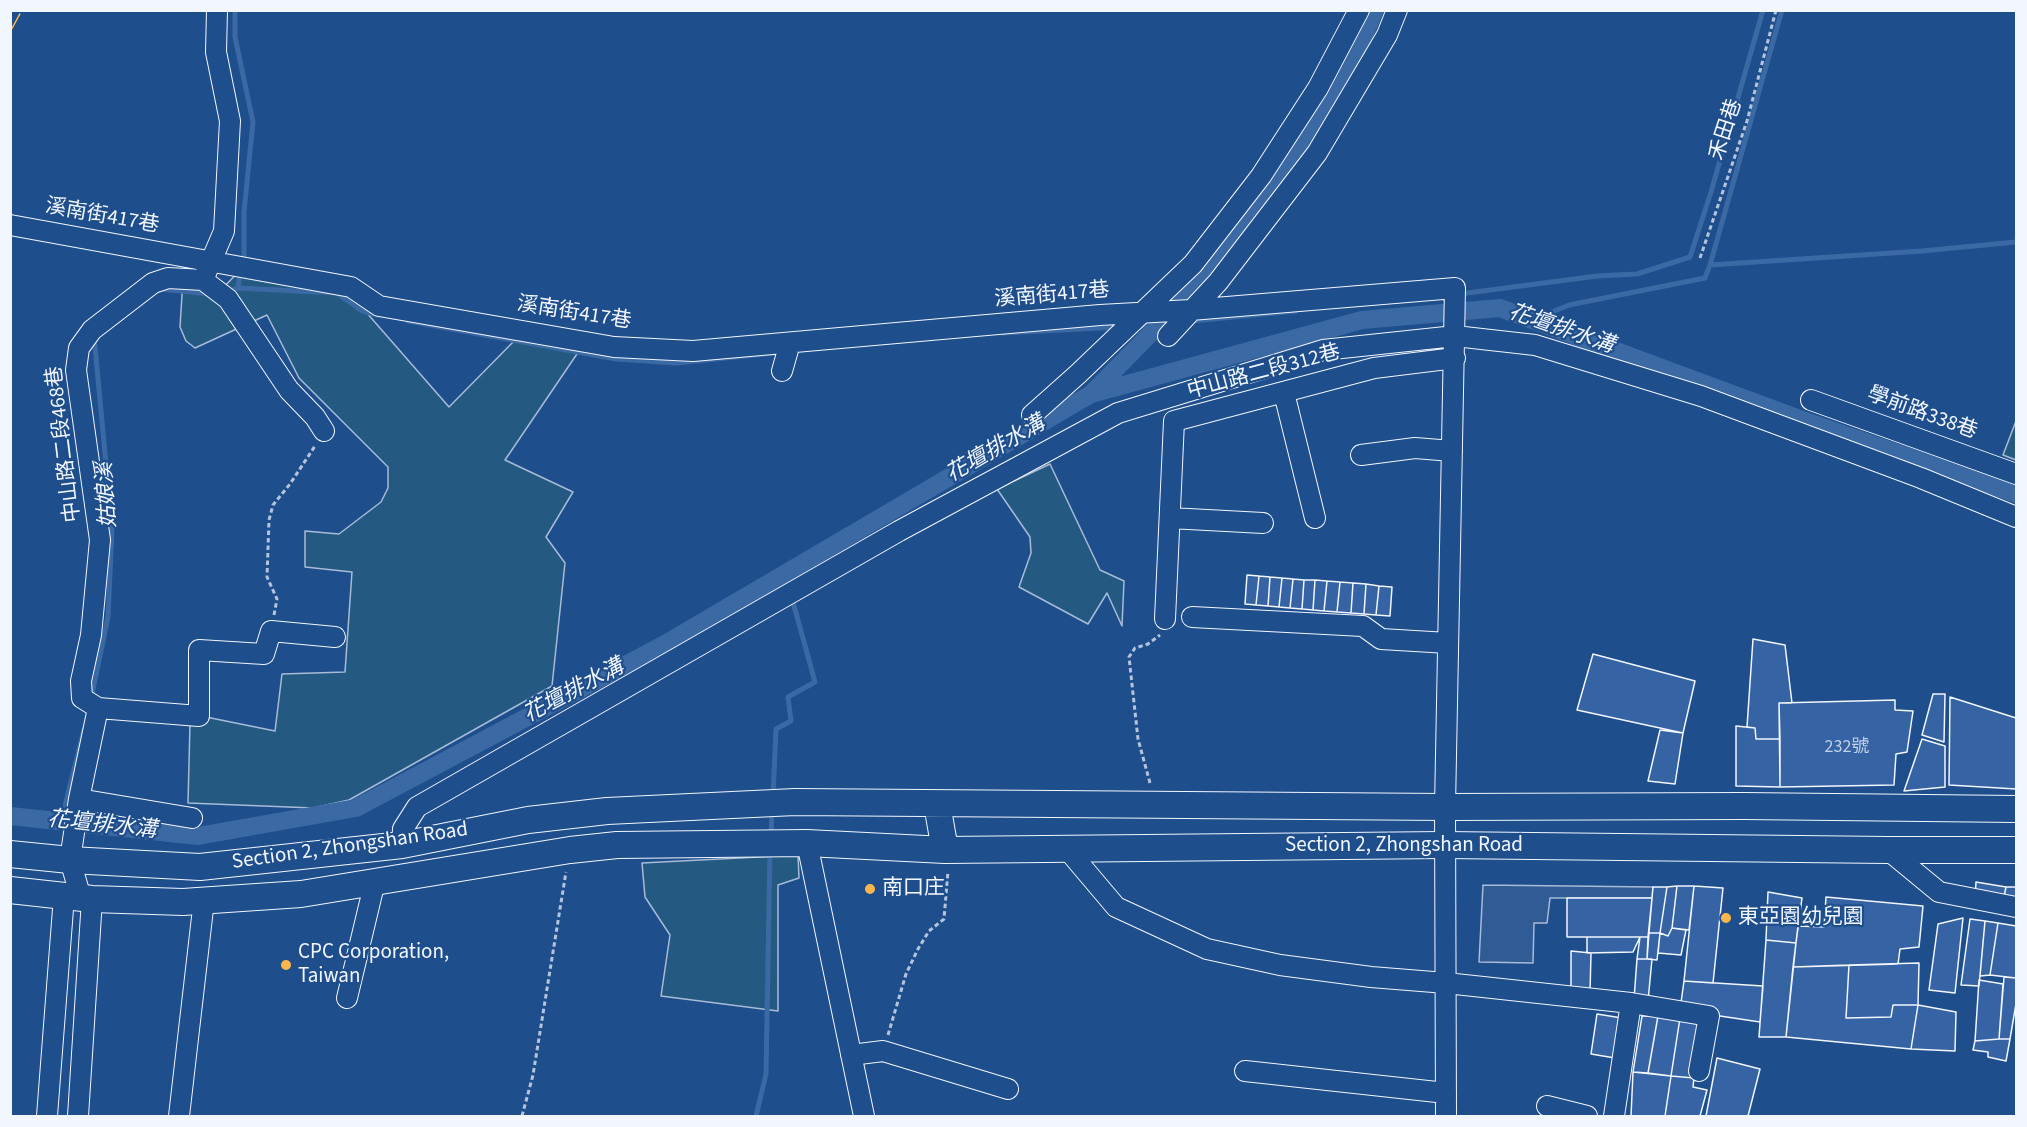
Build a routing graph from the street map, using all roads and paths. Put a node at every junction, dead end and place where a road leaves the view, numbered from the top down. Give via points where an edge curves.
1 (217, 10) edge
2 (1359, 10) edge
3 (1397, 10) edge
4 (1776, 10) edge
5 (10, 225) edge
6 (1700, 258) dead end
7 (210, 261) junction
8 (203, 280) junction
9 (1191, 310) junction
10 (1143, 313) junction
11 (1168, 336) dead end
12 (1455, 336) junction
13 (790, 343) junction
14 (1455, 358) junction
15 (782, 371) dead end
16 (1284, 393) junction
17 (1811, 400) dead end
18 (1032, 415) dead end
19 (324, 431) joint
20 (1452, 451) junction
21 (1361, 455) dead end
22 (2016, 474) edge
23 (2016, 517) edge
24 (1170, 518) junction
25 (1315, 518) dead end
26 (1263, 523) dead end
27 (1192, 617) dead end
28 (1165, 619) joint
29 (271, 632) junction
30 (335, 637) dead end
31 (1448, 644) junction
32 (98, 708) junction
33 (79, 799) junction
34 (937, 804) junction
35 (1155, 805) junction
36 (2016, 809) edge
37 (192, 818) dead end
38 (1444, 826) junction
39 (799, 843) junction
40 (402, 845) junction
41 (71, 848) junction
42 (1067, 849) junction
43 (570, 850) junction
44 (945, 850) junction
45 (1888, 850) junction
46 (2016, 850) edge
47 (10, 854) edge
48 (375, 881) junction
49 (10, 890) edge
50 (79, 898) junction
51 (204, 900) junction
52 (2016, 907) edge
53 (1446, 983) junction
54 (347, 998) dead end
55 (1630, 1003) junction
56 (883, 1051) junction
57 (851, 1055) junction
58 (1245, 1071) dead end
59 (1699, 1071) dead end
60 (1008, 1089) dead end
61 (1446, 1093) junction
62 (1547, 1106) dead end
63 (47, 1116) edge
64 (78, 1116) edge
65 (179, 1116) edge
66 (522, 1116) edge
67 (864, 1116) edge
68 (1446, 1116) edge
69 (1587, 1116) edge
70 (1614, 1116) edge

1 - 7 street via 216,52 230,121 224,231
2 - 10 street via 1318,88 1260,176 1193,264
3 - 9 street via 1387,35 1317,153 1218,282
4 - 6 path, 禾田巷 via 1747,121
5 - 7 street, 溪南街417巷
7 - 8 street
7 - 13 street, 溪南街417巷 via 351,287 379,306 614,347 693,351
8 - 19 street via 228,299 289,390
8 - 32 street, 中山路二段468巷 via 168,278 153,283 92,330 79,348 76,370 100,540 91,635 81,681 82,698
9 - 10 street, 溪南街417巷
9 - 11 street
9 - 12 street, 溪南街417巷 via 1455,288
10 - 13 street, 溪南街417巷
10 - 18 street
12 - 14 street
12 - 23 street via 1535,345 1701,396
12 - 40 street via 1323,350 1118,413 899,531 417,807 403,829
13 - 15 street
14 - 16 street, 中山路二段312巷 via 1374,368
14 - 20 street
16 - 24 street, 中山路二段312巷 via 1174,421
16 - 25 street
17 - 22 street, 學前路338巷
19 - 29 path via 273,505 269,520 267,577 277,600
20 - 21 street via 1415,448
20 - 31 street
24 - 26 street
24 - 28 street, 中山路二段312巷
27 - 31 street via 1363,626 1381,639
28 - 35 path via 1159,637 1135,648 1129,657 1138,739
29 - 30 street
29 - 32 street via 264,654 199,650 199,716
31 - 38 street
32 - 33 street
33 - 37 street
33 - 41 street
34 - 35 main road, Section 2, Zhongshan Road
34 - 40 main road, Section 2, Zhongshan Road via 795,802 607,811 528,820
34 - 44 main road
35 - 38 main road, Section 2, Zhongshan Road
36 - 38 main road, Section 2, Zhongshan Road via 1743,806
38 - 42 main road, Section 2, Zhongshan Road
38 - 45 main road, Section 2, Zhongshan Road
38 - 53 street
39 - 43 main road, Section 2, Zhongshan Road via 617,845
39 - 44 main road, Section 2, Zhongshan Road
39 - 57 street
40 - 41 main road, Section 2, Zhongshan Road via 201,867
41 - 47 main road, Section 2, Zhongshan Road
41 - 50 street
42 - 44 main road, Section 2, Zhongshan Road
42 - 53 street via 1116,908 1207,949 1280,966
43 - 48 main road, Section 2, Zhongshan Road
43 - 66 path via 533,1075
44 - 56 path via 948,870 944,919 929,931 906,974
45 - 46 main road, Section 2, Zhongshan Road
45 - 52 street via 1940,892
48 - 51 main road, Section 2, Zhongshan Road via 301,894
48 - 54 street
49 - 50 main road, Section 2, Zhongshan Road
50 - 51 main road, Section 2, Zhongshan Road
50 - 63 street
50 - 64 street
51 - 65 street
53 - 55 street
53 - 61 street
55 - 59 street via 1709,1017
55 - 70 street
56 - 57 street
56 - 60 street
57 - 67 street
58 - 61 street
61 - 68 street
62 - 69 street

